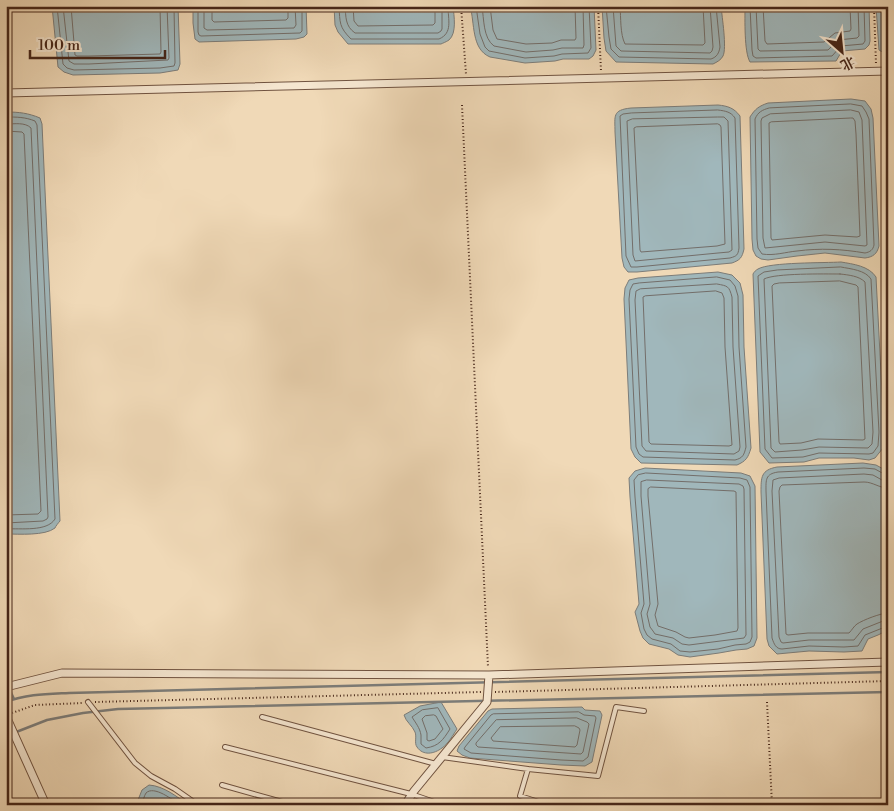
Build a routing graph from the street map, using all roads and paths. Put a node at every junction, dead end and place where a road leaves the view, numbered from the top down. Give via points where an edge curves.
1 (461, 6) edge
2 (598, 6) edge
3 (874, 6) edge
4 (876, 72) junction
5 (888, 72) edge
6 (601, 79) junction
7 (466, 82) junction
8 (6, 93) edge
9 (462, 105) dead end
10 (888, 662) edge
11 (489, 676) junction
12 (888, 681) edge
13 (6, 687) edge
14 (488, 694) junction
15 (88, 702) junction
16 (767, 702) dead end
17 (644, 711) dead end
18 (6, 716) edge
19 (262, 717) dead end
20 (225, 747) dead end
21 (442, 757) junction
22 (436, 764) junction
23 (528, 769) junction
24 (222, 785) dead end
25 (412, 794) junction
26 (278, 803) edge
27 (46, 805) edge
28 (198, 805) edge
29 (293, 805) edge
30 (405, 805) edge
31 (443, 805) edge
32 (548, 805) edge
33 (772, 805) edge

1 - 7 path
2 - 6 path
3 - 4 path
4 - 5 street
4 - 6 street
6 - 7 street
7 - 8 street
9 - 11 path
10 - 11 street
11 - 13 street via 62,673
11 - 14 street
12 - 14 path
14 - 15 path
14 - 21 street
15 - 18 path via 35,704
15 - 28 lane via 135,763
16 - 33 path
17 - 23 lane via 616,707 598,776
18 - 27 street
19 - 22 lane
20 - 25 lane
21 - 22 street
21 - 23 lane
22 - 25 street
23 - 32 lane via 520,796
24 - 26 lane
25 - 30 street
25 - 31 lane
26 - 29 lane

